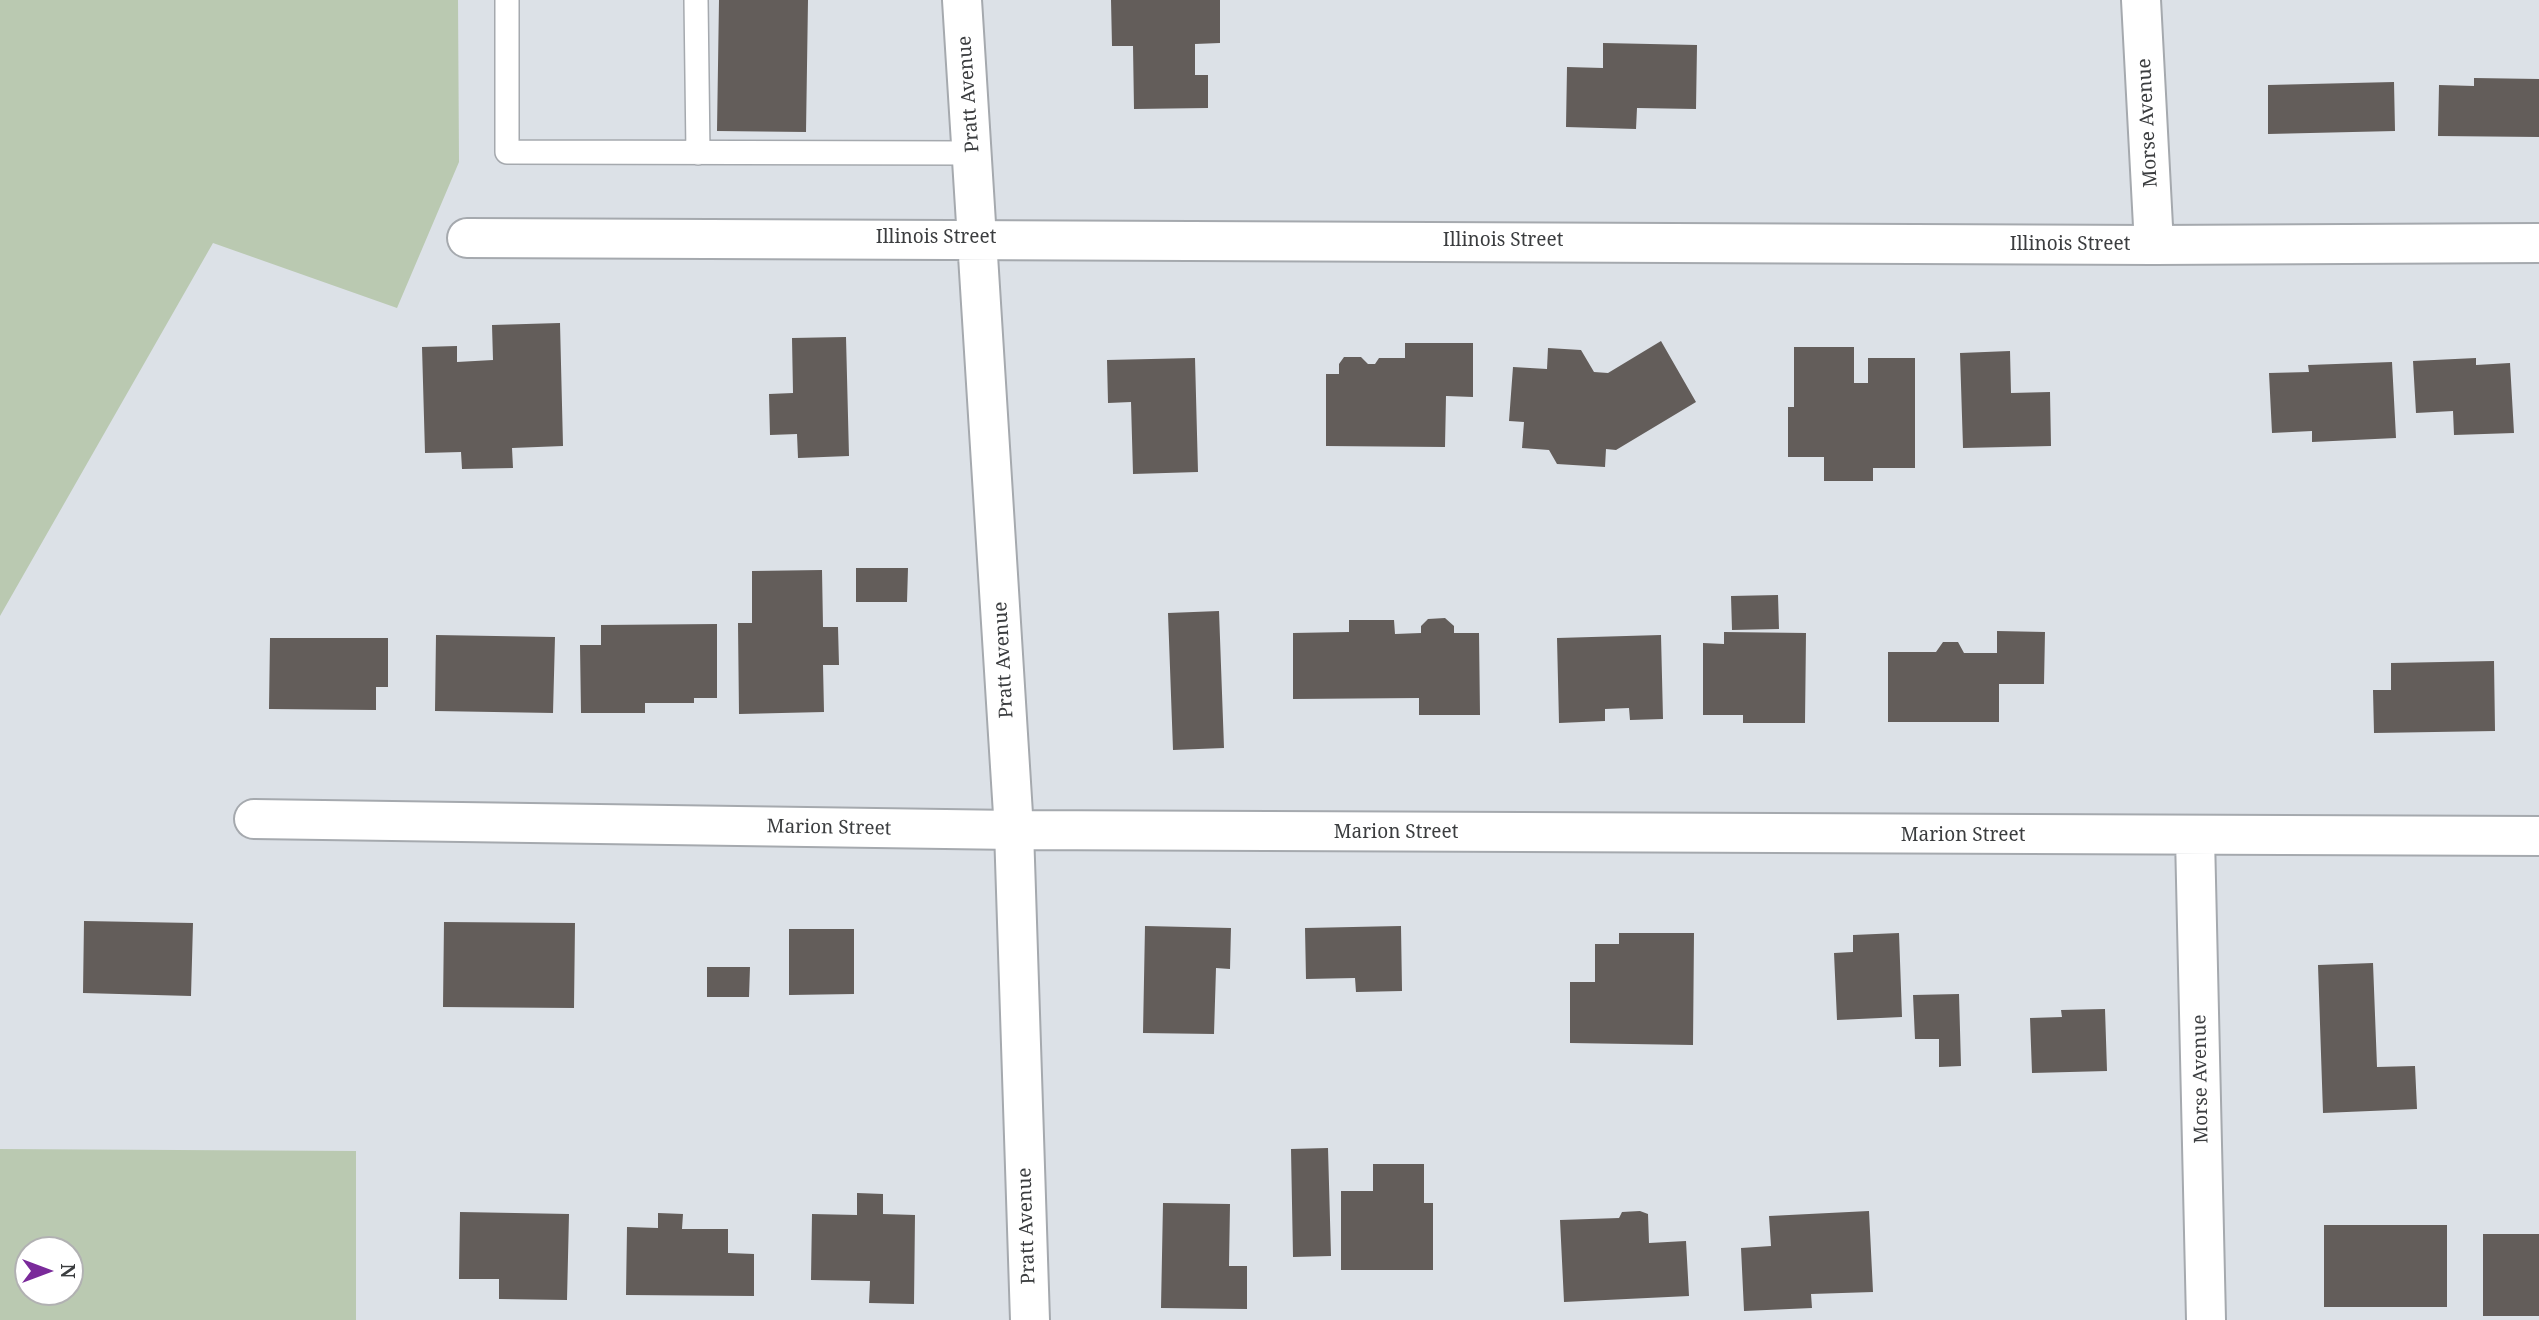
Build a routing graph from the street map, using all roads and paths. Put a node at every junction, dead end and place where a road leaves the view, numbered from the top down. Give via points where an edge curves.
1 (507, 0) edge
2 (696, 0) edge
3 (962, 0) edge
4 (2141, 0) edge
5 (698, 153) junction
6 (973, 153) junction
7 (467, 238) dead end
8 (979, 238) junction
9 (2539, 243) edge
10 (2154, 245) junction
11 (254, 819) dead end
12 (1014, 830) junction
13 (2539, 836) edge
14 (2195, 837) junction
15 (1030, 1320) edge
16 (2206, 1320) edge

1 - 5 lane via 507,152
2 - 5 lane
3 - 6 street, Pratt Avenue
4 - 10 street, Morse Avenue
5 - 6 lane
6 - 8 street, Pratt Avenue
7 - 8 street, Illinois Street
8 - 10 street, Illinois Street
8 - 12 street, Pratt Avenue
9 - 10 street, Illinois Street
11 - 12 street, Marion Street
12 - 14 street, Marion Street
12 - 15 street, Pratt Avenue
13 - 14 street, Marion Street
14 - 16 street, Morse Avenue

